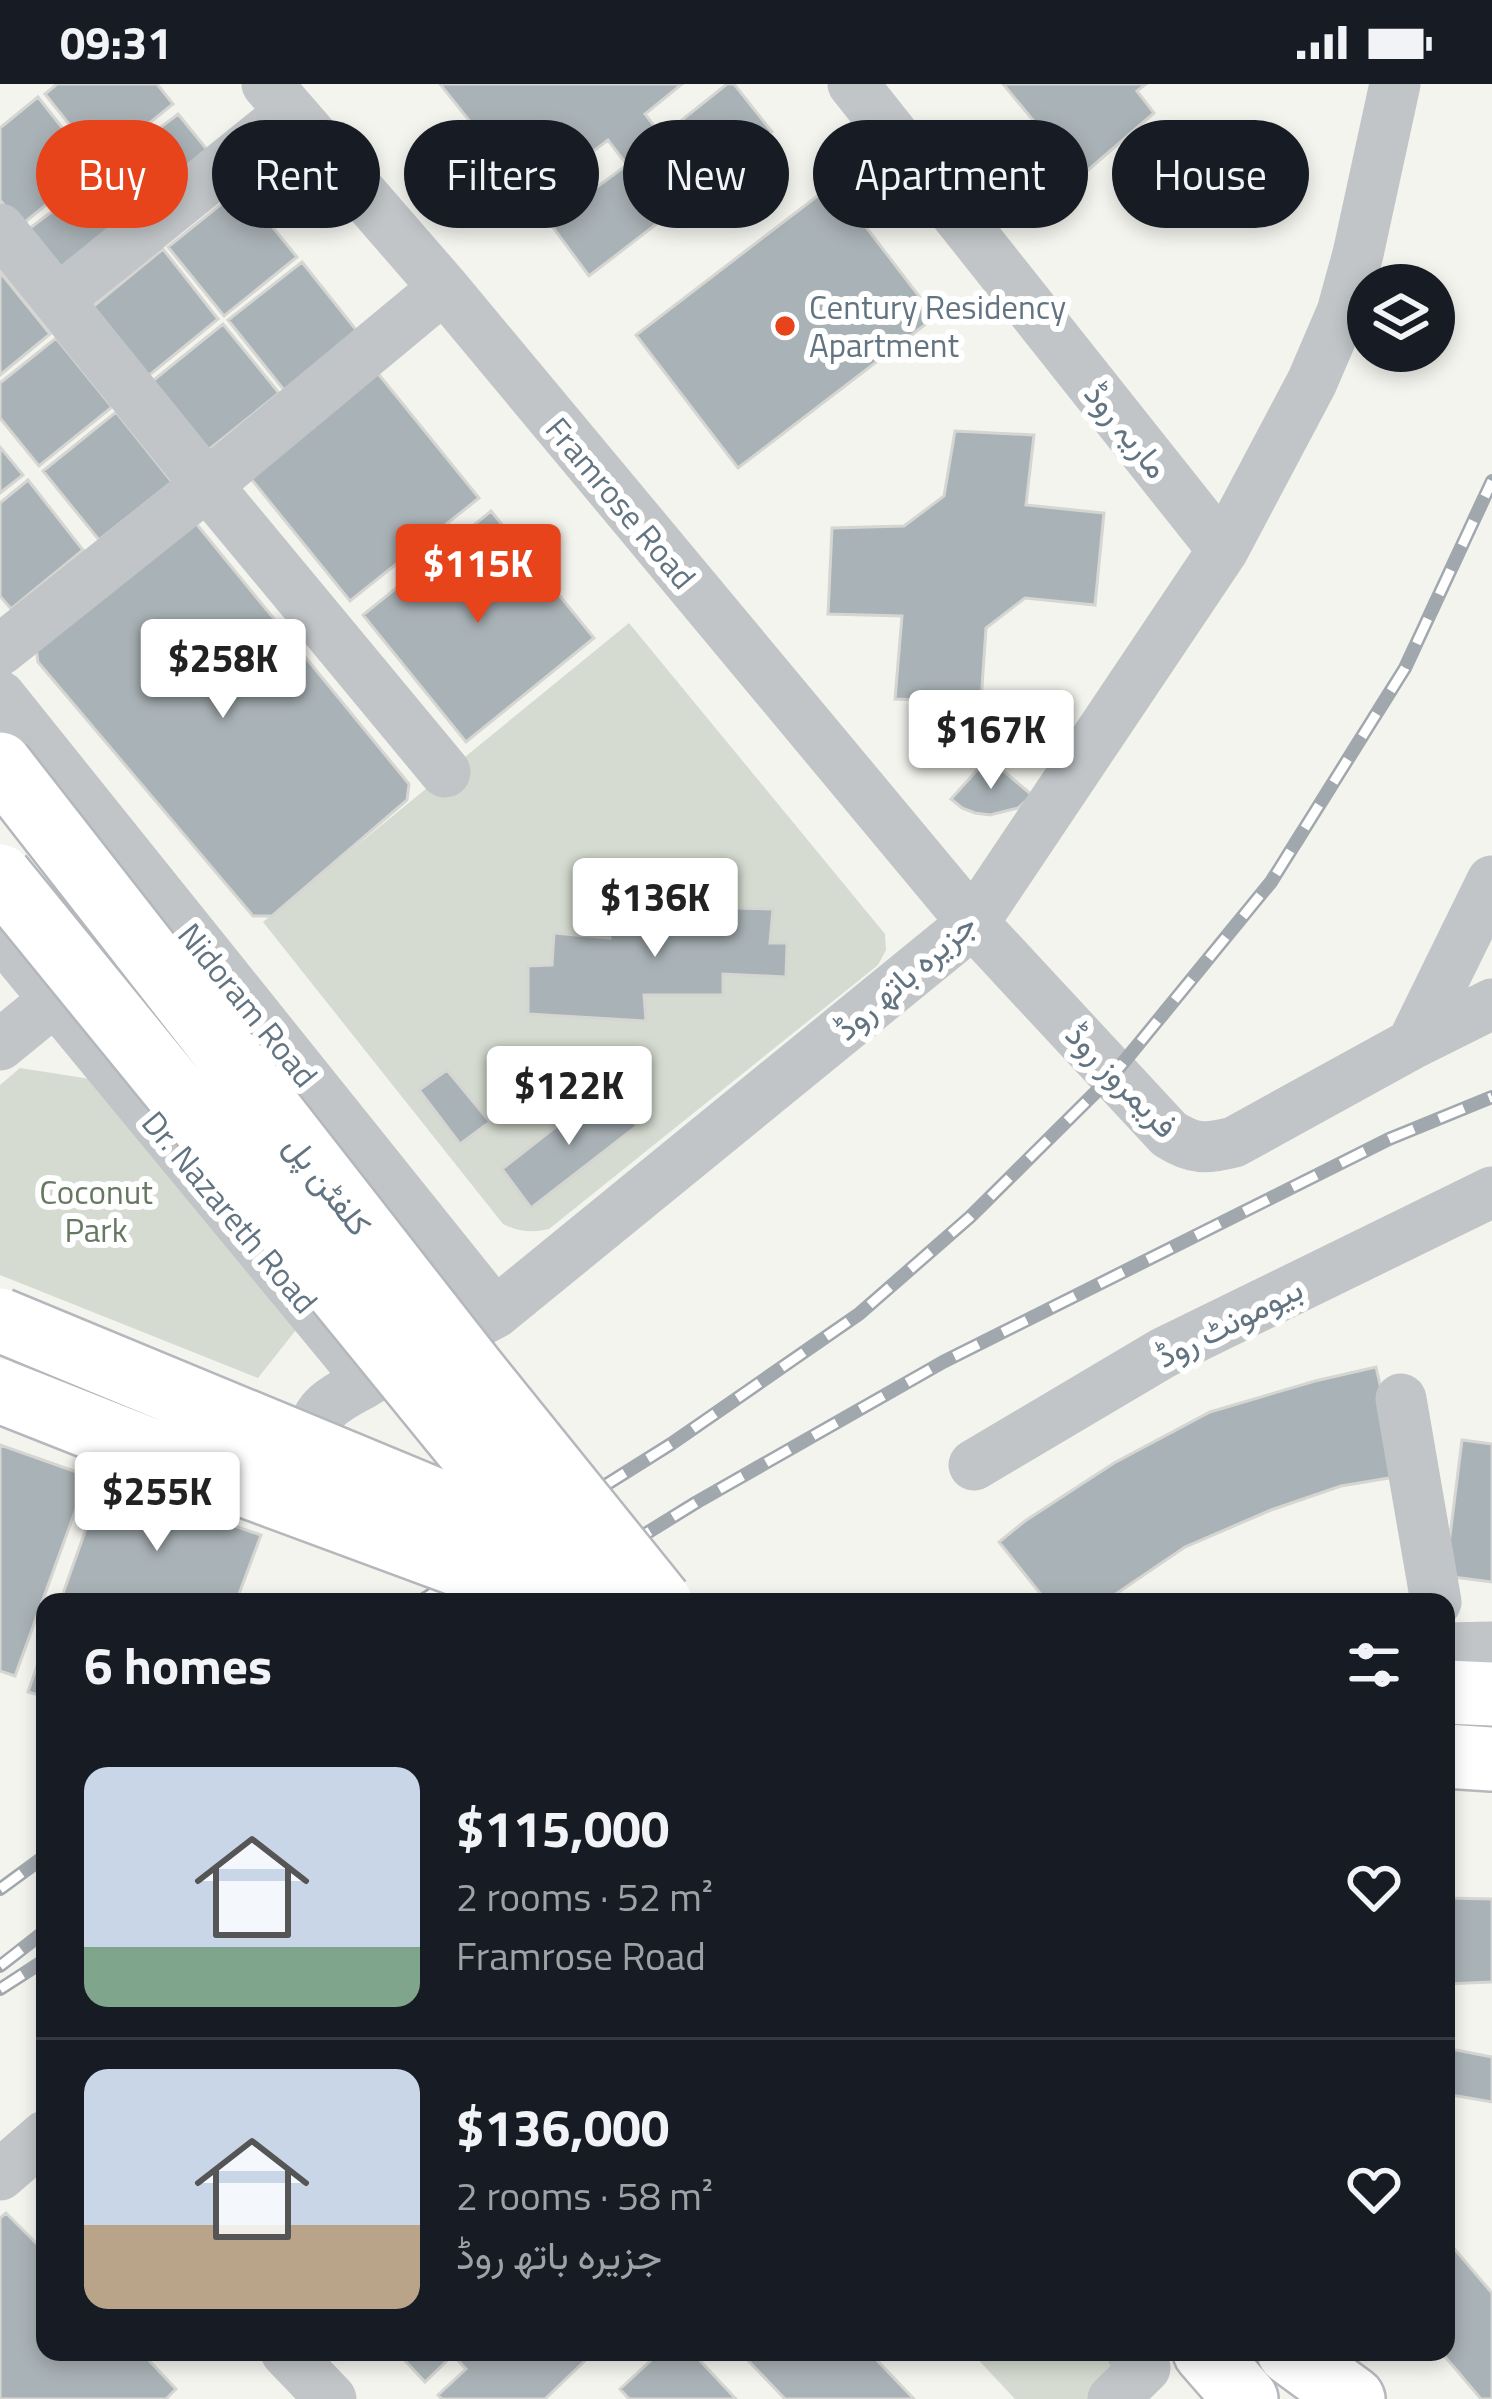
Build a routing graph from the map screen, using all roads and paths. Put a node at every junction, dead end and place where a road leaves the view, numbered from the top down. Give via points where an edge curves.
1 (853, 84) edge
2 (1395, 84) edge
3 (279, 98) edge
4 (0, 229) edge
5 (444, 288) junction
6 (58, 300) junction
7 (207, 485) junction
8 (1223, 550) junction
9 (0, 650) edge
10 (0, 696) edge
11 (0, 764) edge
12 (445, 772) dead end
13 (0, 876) edge
14 (1492, 881) edge
15 (973, 923) junction
16 (0, 933) edge
17 (56, 1000) junction
18 (1492, 1004) edge
19 (1412, 1044) junction
20 (0, 1045) edge
21 (1492, 1192) edge
22 (495, 1313) junction
23 (0, 1320) edge
24 (369, 1380) junction
25 (0, 1390) edge
26 (1401, 1399) dead end
27 (974, 1465) dead end
28 (449, 1593) edge
29 (537, 1593) edge
30 (585, 1593) edge
31 (653, 1593) edge
32 (667, 1593) edge
33 (1434, 1593) edge
34 (1492, 1647) edge
35 (1455, 1648) edge
36 (1455, 1692) edge
37 (1492, 1694) edge
38 (1455, 1757) edge
39 (1492, 1759) edge
40 (36, 2144) edge
41 (0, 2175) edge
42 (295, 2361) edge
43 (1213, 2361) edge
44 (1282, 2361) edge
45 (1300, 2361) edge
46 (331, 2399) edge
47 (1246, 2399) edge
48 (1314, 2399) edge
49 (1353, 2399) edge

1 - 8 street, ماریہ روڈ
2 - 8 street, جزیرہ باتھ روڈ via 1342,312
3 - 5 street, Framrose Road
3 - 6 street
4 - 6 street
5 - 7 street
5 - 15 street, Framrose Road
6 - 7 street
7 - 9 street
7 - 12 street
8 - 15 street, جزیرہ باتھ روڈ
10 - 22 street, Nidoram Road
11 - 31 main road, کلفٹن پل, bridge
13 - 30 main road, کلفٹن پل, bridge
14 - 19 street
15 - 19 street, فریمروز روڈ via 1185,1144 1234,1142
15 - 22 street, جزیرہ باتھ روڈ
16 - 17 street, Dr. Nazareth Road
17 - 20 street
17 - 24 street, Dr. Nazareth Road
18 - 19 street, فریمروز روڈ
21 - 27 street, بیومونٹ روڈ via 1163,1353
22 - 24 street
23 - 32 main road, bridge
24 - 28 street via 324,1408 315,1431
25 - 29 main road, bridge
26 - 33 street
34 - 35 street
36 - 37 main road
38 - 39 main road
40 - 41 street
42 - 46 street
43 - 47 main road
44 - 48 main road
45 - 49 main road

